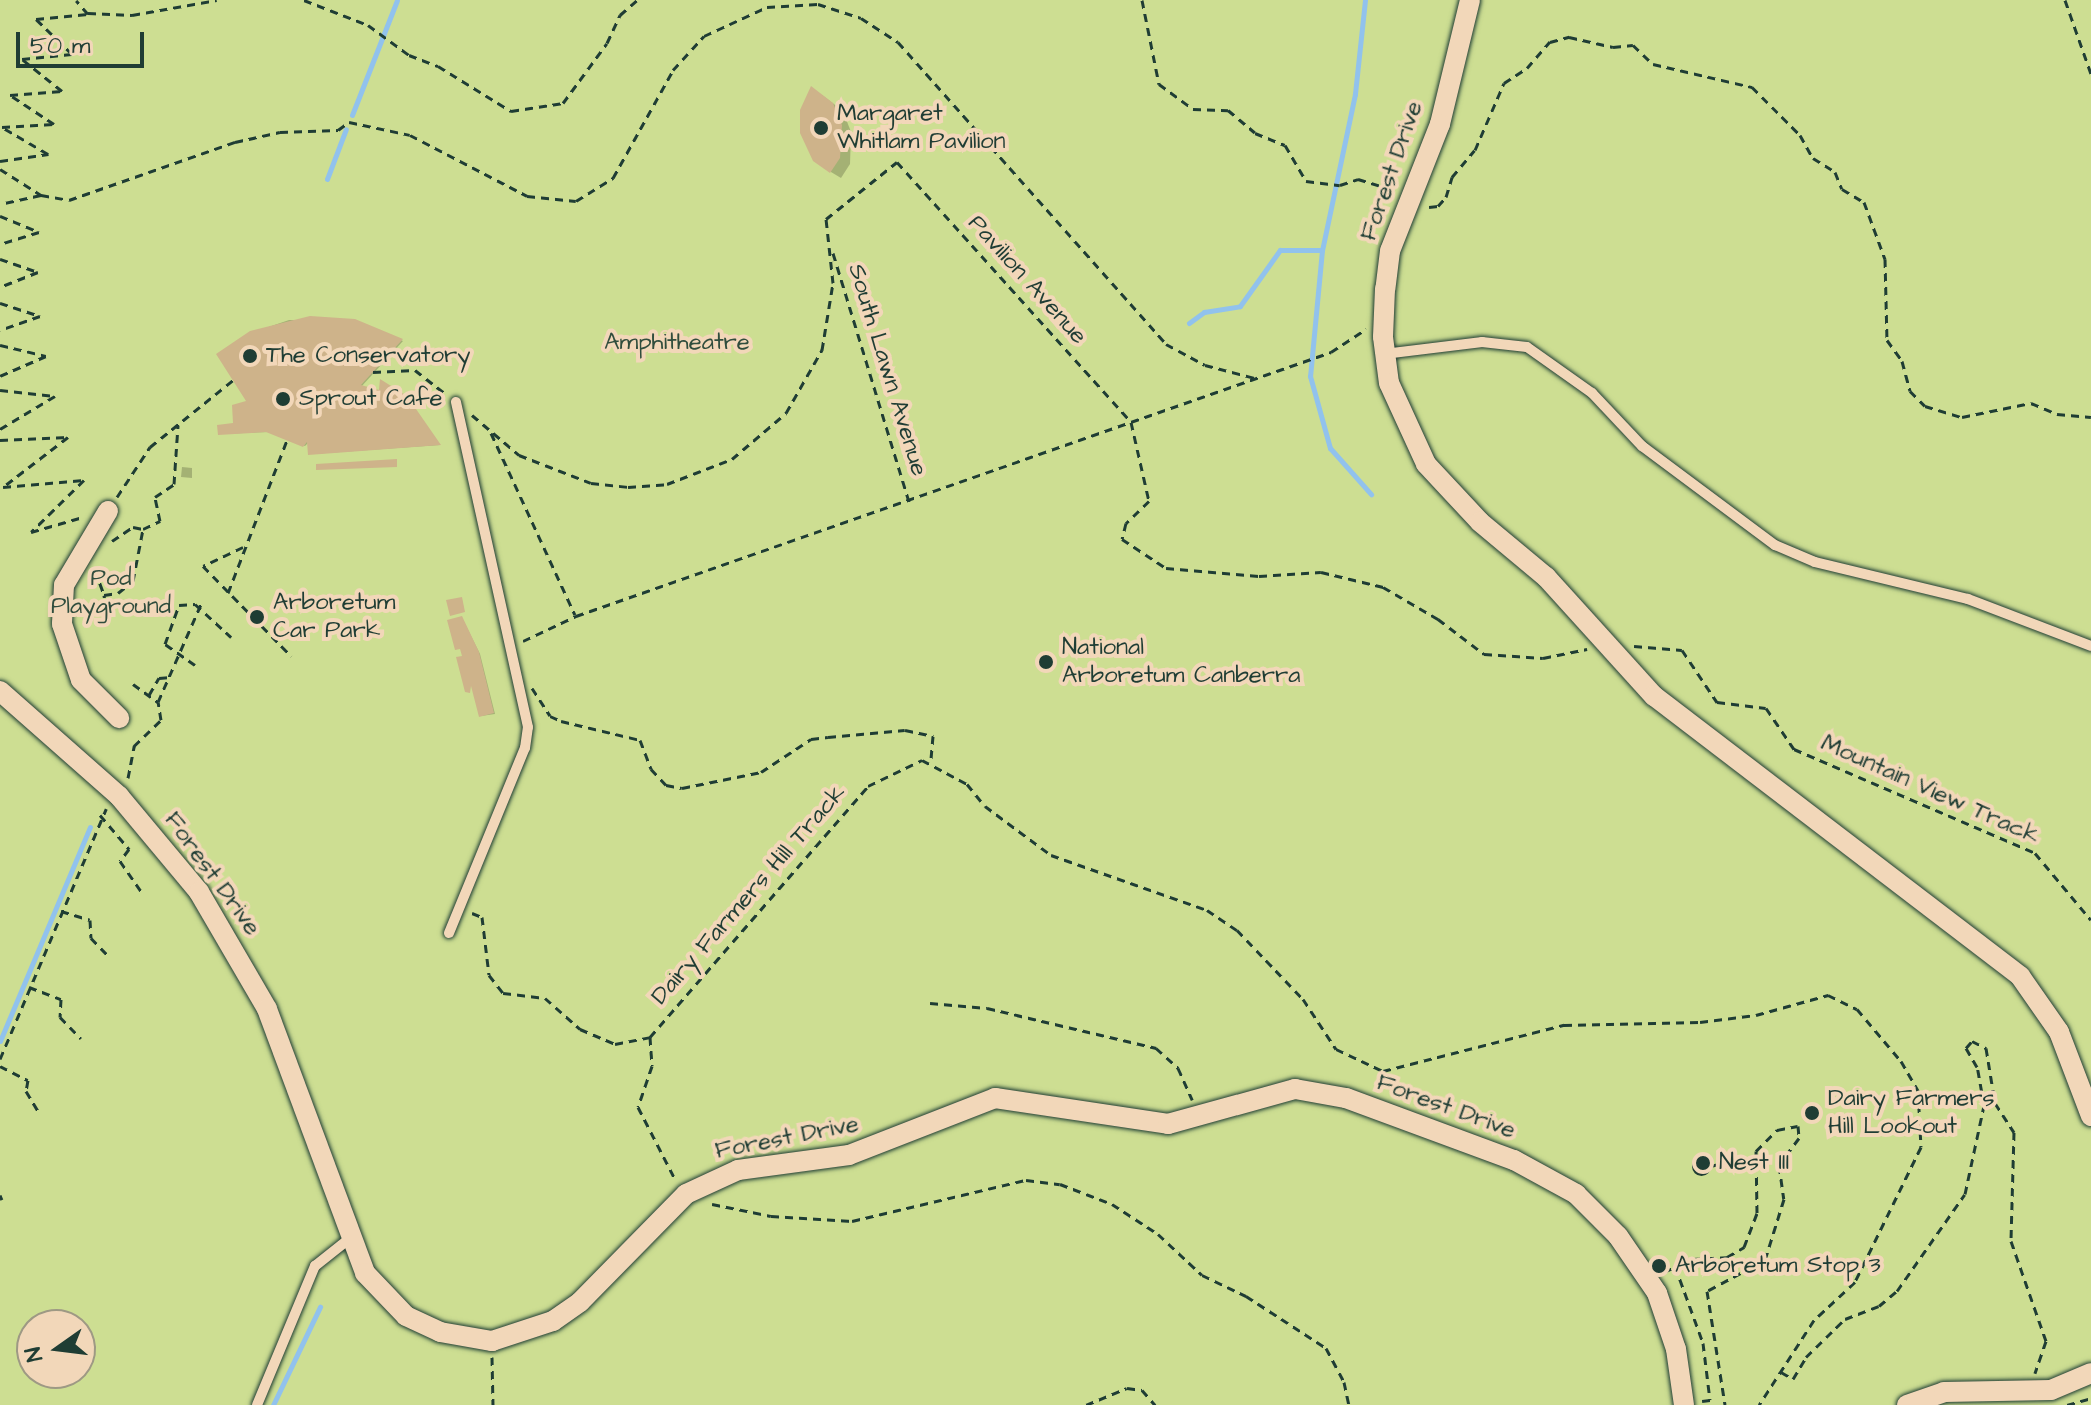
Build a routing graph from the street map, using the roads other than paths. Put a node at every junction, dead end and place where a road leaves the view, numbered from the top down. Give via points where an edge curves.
1 (1470, 0) edge
2 (1384, 354) junction
3 (456, 402) dead end
4 (108, 511) road end
5 (2091, 646) edge
6 (0, 691) edge
7 (119, 718) dead end
8 (449, 933) road end
9 (2091, 1116) edge
10 (349, 1239) junction
11 (2091, 1373) edge
12 (1684, 1404) edge
13 (257, 1405) edge
14 (1907, 1405) edge

1 - 2 street, Forest Drive via 1440,124 1390,251 1382,318
2 - 5 lane via 1482,342 1527,347 1592,393 1642,446 1775,545 1815,562 1968,599
2 - 9 street, Forest Drive via 1401,416 1426,464 1480,522 1546,577 1695,730 2020,976 2059,1032
3 - 8 lane via 527,716 525,748
4 - 7 street via 64,585 62,624 81,680
6 - 10 street, Forest Drive via 83,760 127,805 170,852 231,941 294,1075
10 - 12 street, Forest Drive via 365,1273 406,1316 440,1332 492,1341 534,1331 580,1302 686,1194 738,1170 871,1148 995,1098 1150,1125 1200,1118 1283,1090 1346,1098 1555,1180 1608,1223 1649,1279 1669,1324
10 - 13 lane via 315,1266
11 - 14 street via 2051,1390 1944,1392

